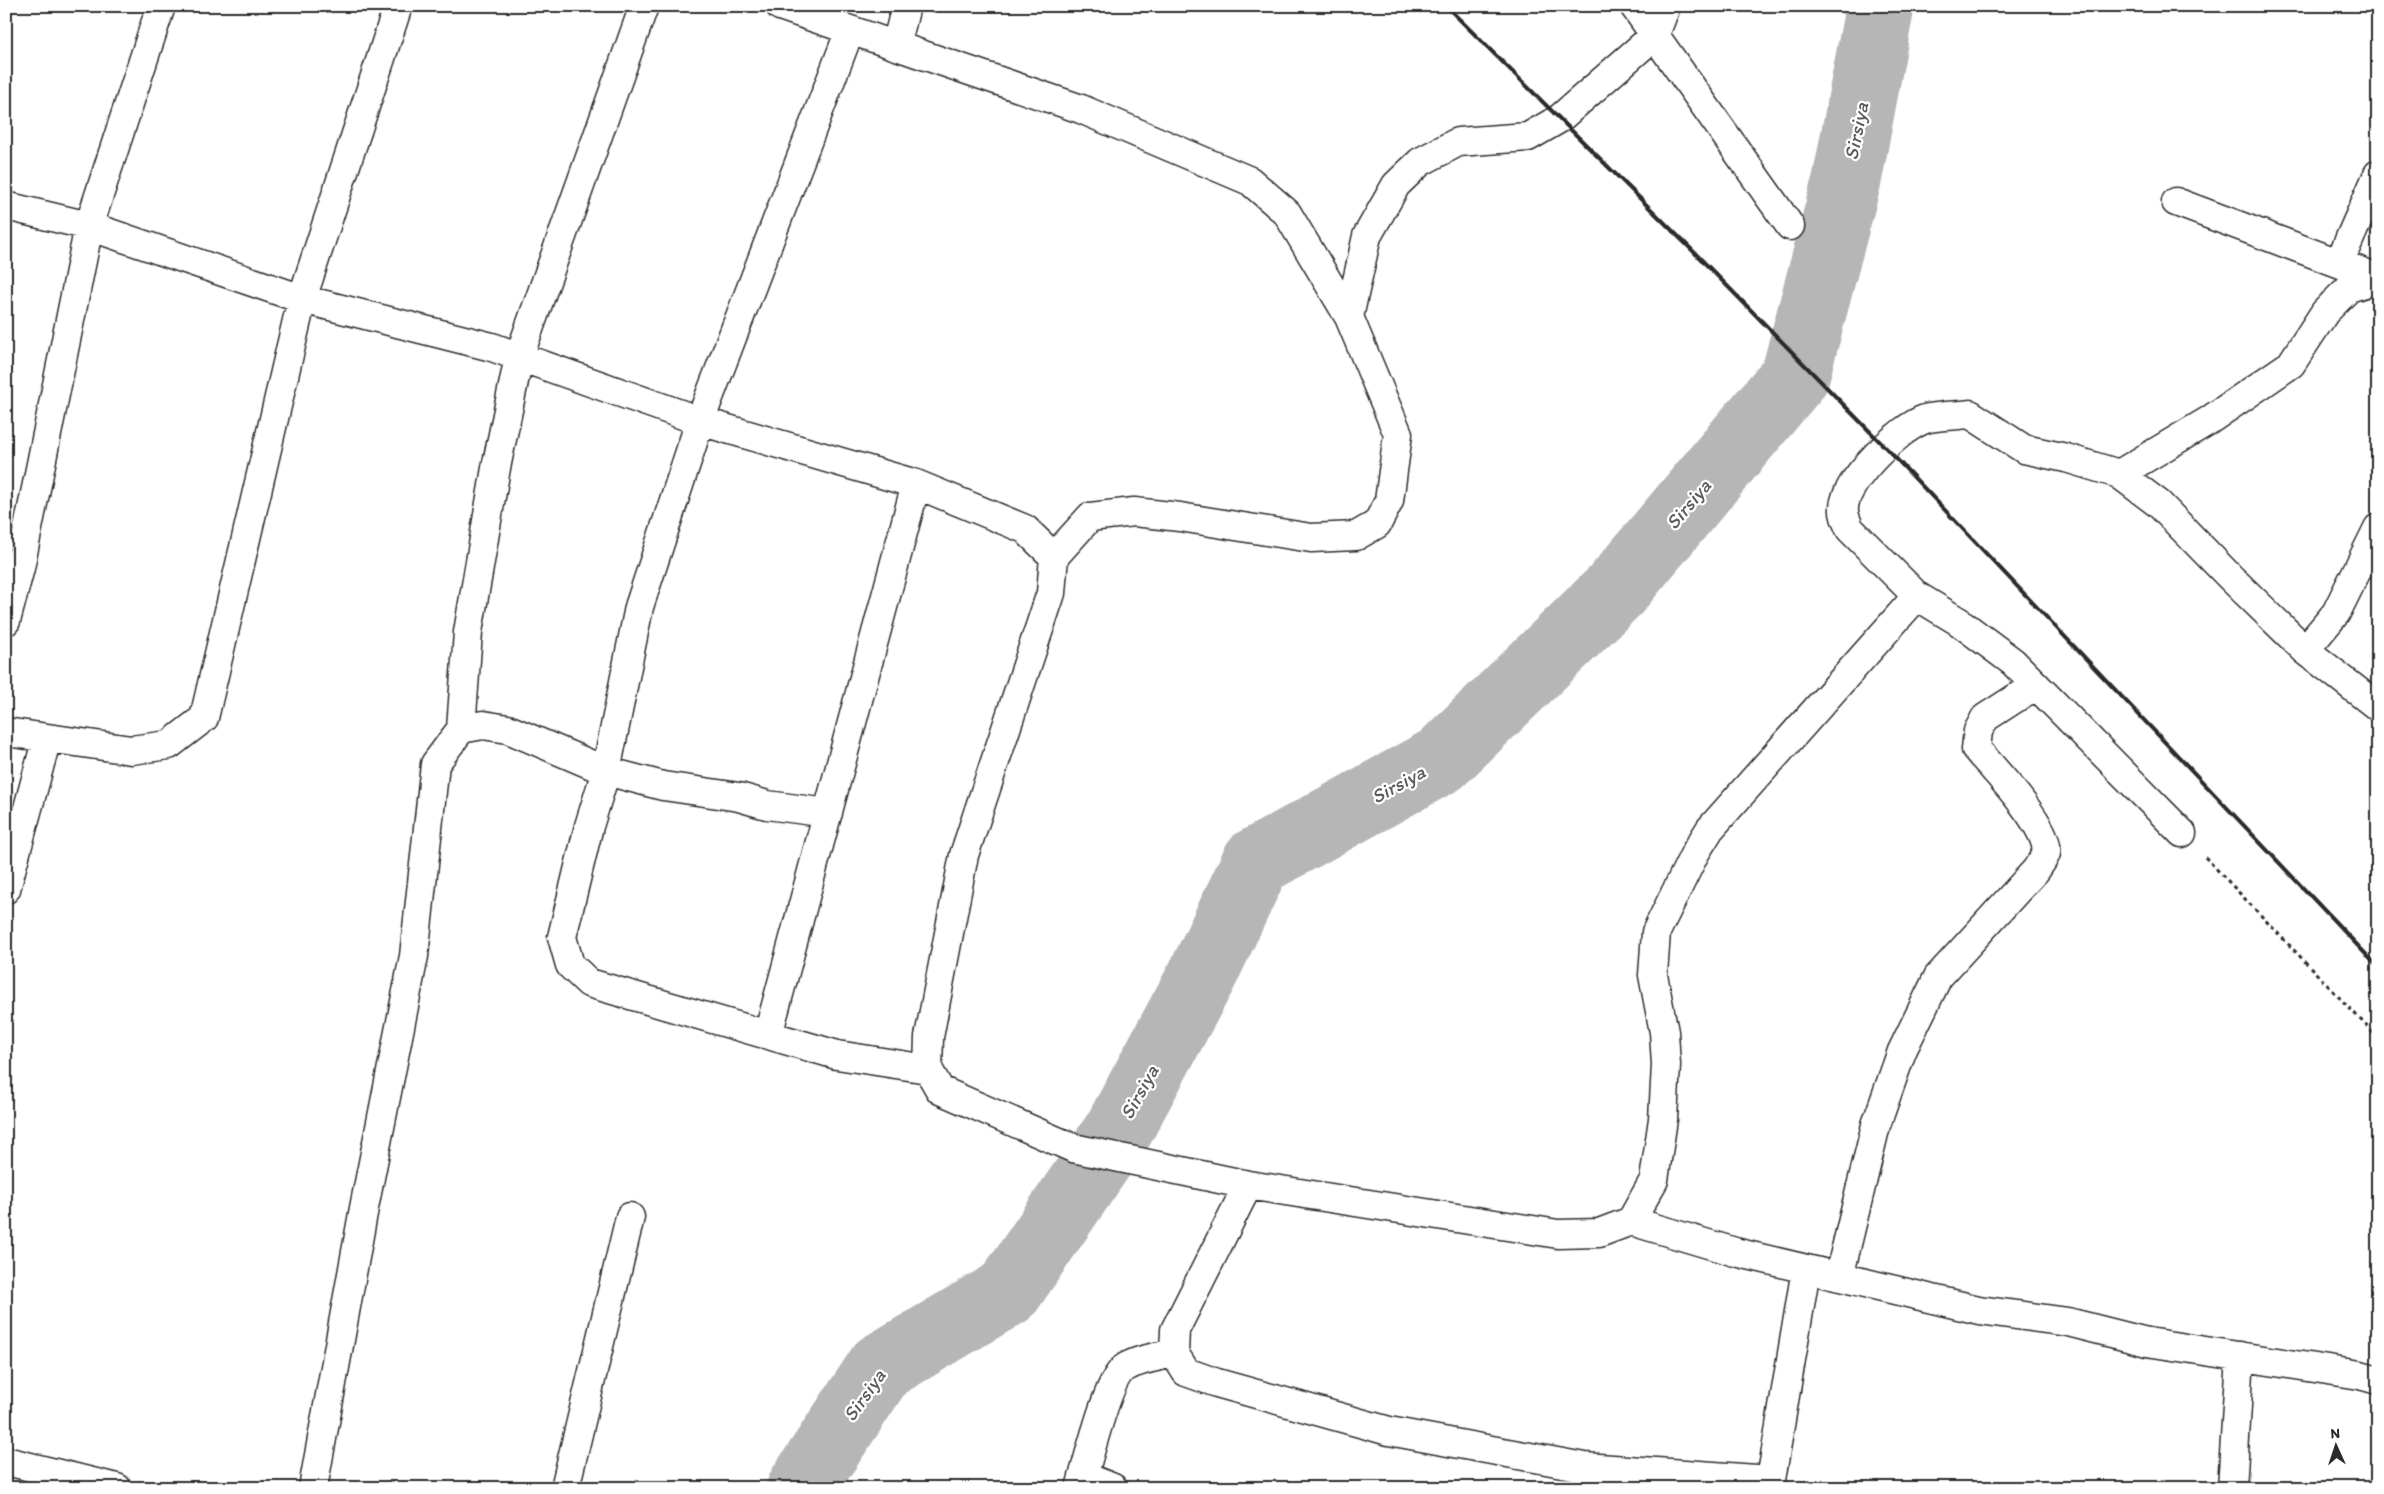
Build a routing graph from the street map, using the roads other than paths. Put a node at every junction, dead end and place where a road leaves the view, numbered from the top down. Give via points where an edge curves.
1 (161, 6) edge
2 (398, 6) edge
3 (644, 6) edge
4 (780, 6) edge
5 (906, 6) edge
6 (1634, 6) edge
7 (1666, 6) edge
8 (850, 30) junction
9 (1655, 35) junction
10 (896, 46) junction
11 (2378, 174) edge
12 (2176, 202) dead end
13 (6, 206) edge
14 (89, 226) junction
15 (1790, 226) dead end
16 (2339, 263) junction
17 (2378, 278) edge
18 (302, 299) junction
19 (1349, 317) junction
20 (519, 357) junction
21 (700, 421) junction
22 (2118, 474) junction
23 (916, 484) junction
24 (2378, 528) edge
25 (1054, 557) junction
26 (1917, 596) junction
27 (6, 621) edge
28 (2305, 650) junction
29 (2036, 685) junction
30 (2378, 707) edge
31 (461, 729) junction
32 (6, 732) edge
33 (47, 738) junction
34 (606, 771) junction
35 (828, 813) junction
36 (2182, 833) road end
37 (6, 889) edge
38 (768, 1036) junction
39 (928, 1069) junction
40 (1248, 1185) junction
41 (630, 1217) dead end
42 (1631, 1221) junction
43 (1806, 1269) junction
44 (1839, 1277) junction
45 (1174, 1353) junction
46 (2240, 1356) junction
47 (2378, 1380) edge
48 (6, 1461) edge
49 (1082, 1482) edge
50 (1771, 1484) edge
51 (117, 1488) edge
52 (313, 1488) edge
53 (565, 1488) edge
54 (1113, 1488) edge
55 (2232, 1488) edge

1 - 14 street
2 - 18 street
3 - 20 street
4 - 8 street
5 - 10 street
6 - 9 street
7 - 9 street
8 - 10 street
8 - 21 street
9 - 15 street
9 - 19 street via 1559,119 1528,137 1458,142 1420,162 1396,185 1368,236
10 - 19 street via 1081,109 1250,181 1287,213
11 - 16 street
12 - 16 street
13 - 14 street
14 - 18 street
14 - 27 street via 20,568
16 - 17 street
17 - 22 street via 2349,288 2325,312 2291,364 2208,421
18 - 20 street via 492,347
18 - 33 street via 204,718 169,745 131,750
19 - 25 street via 1398,434 1389,501 1378,524 1356,536 1311,538 1134,512 1090,517
20 - 21 street
20 - 31 street via 468,632
21 - 23 street
21 - 34 street via 639,607
22 - 26 street via 2024,449 1970,414 1924,419 1897,436 1860,471 1844,505 1844,517 1850,529
22 - 28 street via 2160,504
23 - 25 street via 1025,529
23 - 35 street
24 - 28 street via 2336,613
25 - 39 street via 1051,592 964,855 929,1037
26 - 29 street via 2013,662
26 - 42 street via 1710,829 1656,932 1653,975 1664,1032 1666,1065 1663,1118 1654,1180
28 - 30 street
29 - 36 street
29 - 44 street via 1985,718 1978,731 1976,749 2041,828 2046,853 2036,870 1938,977 1902,1051 1876,1125
31 - 34 street via 483,726 508,729
31 - 52 street via 435,764 414,956
32 - 33 street
33 - 37 street
34 - 35 street via 663,786
34 - 38 street via 562,937 570,965 589,983
35 - 38 street
38 - 39 street via 837,1055
39 - 40 street via 940,1090 1073,1148
40 - 42 street via 1558,1234 1599,1233
40 - 45 street via 1175,1330
41 - 53 street
42 - 43 street
43 - 44 street
43 - 50 street
44 - 46 street via 1978,1310 2068,1322 2148,1342
45 - 49 street via 1124,1367 1111,1385
45 - 50 street via 1186,1372 1389,1431 1584,1467
46 - 47 street
46 - 55 street
48 - 51 street
49 - 54 street

